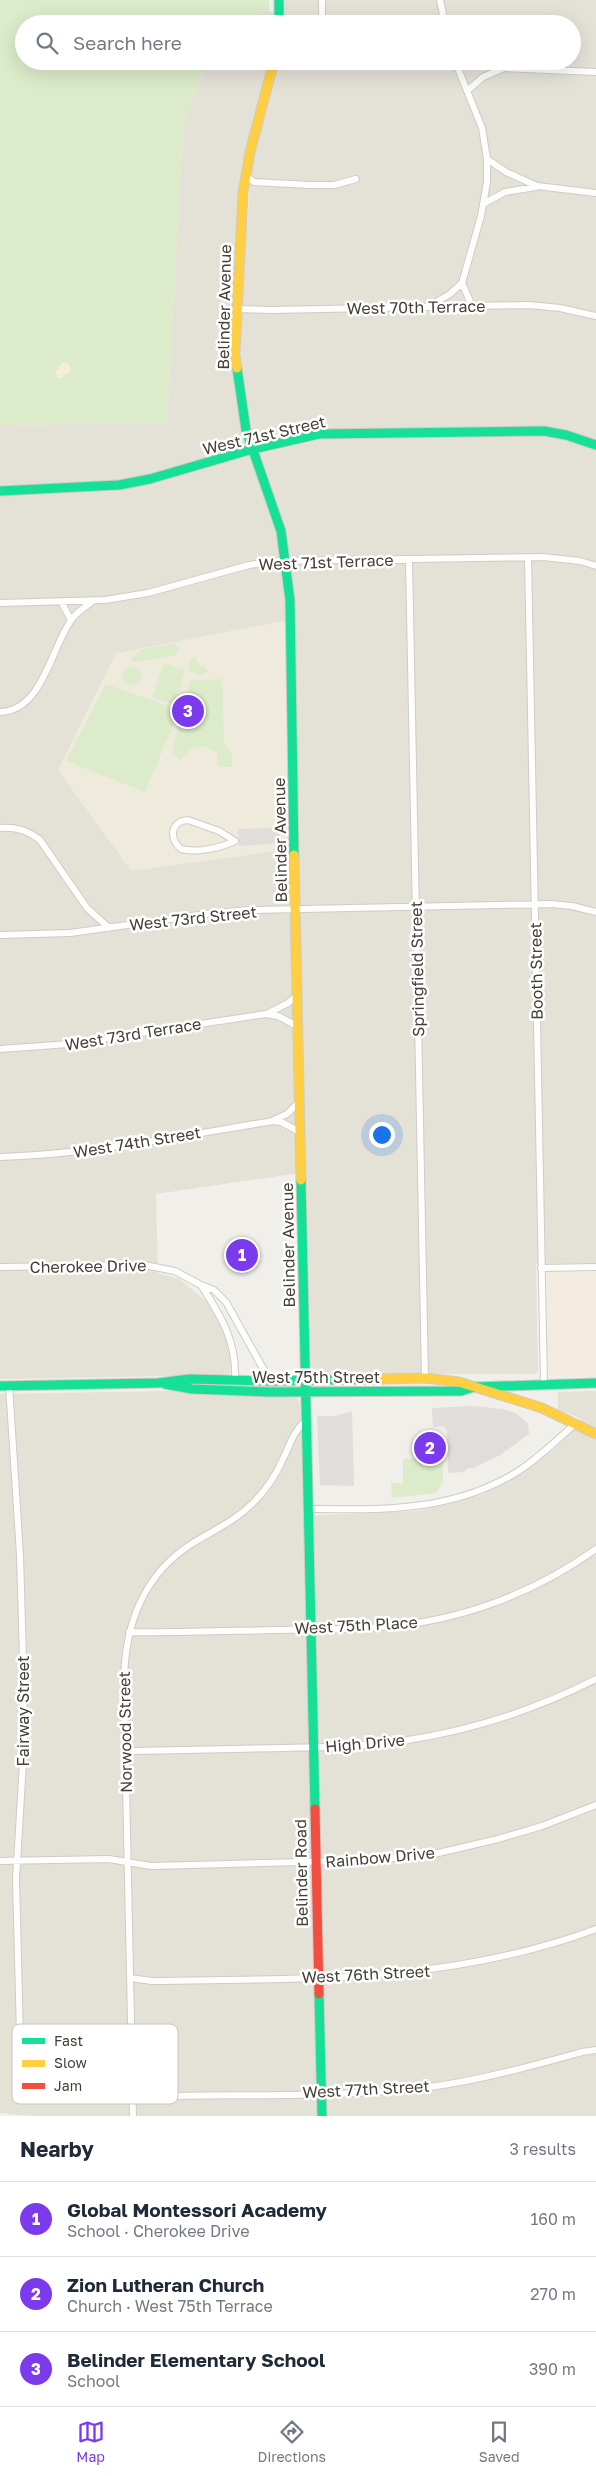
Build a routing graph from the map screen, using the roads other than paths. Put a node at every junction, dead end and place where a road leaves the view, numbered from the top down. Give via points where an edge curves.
1 (279, 0) edge
2 (322, 0) edge
3 (440, 0) edge
4 (279, 15) edge
5 (322, 15) edge
6 (443, 15) edge
7 (272, 70) edge
8 (459, 70) edge
9 (500, 70) edge
10 (550, 70) edge
11 (596, 72) edge
12 (467, 91) junction
13 (488, 159) junction
14 (246, 176) junction
15 (356, 179) dead end
16 (537, 186) junction
17 (596, 193) edge
18 (483, 204) junction
19 (462, 283) junction
20 (431, 306) junction
21 (472, 306) junction
22 (236, 309) junction
23 (596, 316) edge
24 (596, 444) edge
25 (253, 449) junction
26 (0, 491) edge
27 (528, 557) junction
28 (409, 560) junction
29 (286, 561) junction
30 (596, 566) edge
31 (93, 601) junction
32 (0, 603) edge
33 (62, 603) junction
34 (71, 620) junction
35 (0, 712) edge
36 (0, 828) edge
37 (235, 841) joint
38 (535, 905) junction
39 (416, 908) junction
40 (296, 910) junction
41 (596, 912) edge
42 (109, 928) junction
43 (0, 935) edge
44 (296, 996) junction
45 (266, 1014) junction
46 (297, 1026) junction
47 (0, 1049) edge
48 (299, 1102) junction
49 (273, 1121) junction
50 (300, 1132) junction
51 (0, 1157) edge
52 (0, 1267) edge
53 (542, 1268) junction
54 (596, 1268) edge
55 (200, 1286) junction
56 (425, 1378) junction
57 (235, 1380) junction
58 (305, 1380) junction
59 (270, 1381) junction
60 (158, 1383) junction
61 (596, 1383) edge
62 (544, 1384) junction
63 (4, 1385) edge
64 (474, 1387) junction
65 (305, 1392) junction
66 (305, 1421) junction
67 (576, 1423) junction
68 (596, 1434) edge
69 (308, 1509) junction
70 (596, 1549) edge
71 (311, 1629) junction
72 (130, 1632) junction
73 (596, 1678) edge
74 (125, 1746) junction
75 (314, 1747) junction
76 (596, 1805) edge
77 (17, 1860) junction
78 (0, 1861) edge
79 (127, 1862) junction
80 (316, 1862) junction
81 (596, 1929) edge
82 (130, 1978) junction
83 (319, 1978) junction
84 (20, 2024) edge
85 (131, 2024) edge
86 (596, 2050) edge
87 (321, 2093) junction
88 (178, 2096) edge
89 (322, 2116) edge

1 - 4 street
2 - 5 street
3 - 6 street
7 - 14 street, Belinder Avenue
8 - 12 street
9 - 12 street via 483,77
10 - 11 street
12 - 13 street via 482,128
13 - 16 street via 506,172
13 - 18 street
14 - 15 street via 254,182 309,185 334,185
14 - 22 street, Belinder Avenue
16 - 17 street
16 - 18 street via 505,192
18 - 19 street
19 - 20 street
19 - 21 street
20 - 21 street, West 70th Terrace
20 - 22 street, West 70th Terrace
21 - 23 street, West 70th Terrace via 537,306
22 - 25 street, Belinder Avenue via 236,370 242,413
24 - 25 street, West 71st Street via 566,435 520,430 337,433
25 - 26 street, West 71st Street via 166,475 119,485
25 - 29 street, Belinder Avenue via 281,531
27 - 28 street, West 71st Terrace
27 - 30 street, West 71st Terrace via 560,557
27 - 38 street, Booth Street
28 - 29 street, West 71st Terrace
28 - 39 street, Springfield Street
29 - 31 street, West 71st Terrace via 249,564 148,593
29 - 40 street, Belinder Avenue via 290,600
31 - 33 street, West 71st Terrace
31 - 34 street
32 - 33 street, West 71st Terrace
33 - 34 street
34 - 35 street via 26,703
36 - 42 street via 14,827 30,832 40,840 87,908
37 - 37 street via 188,820 178,823 173,832 175,842 185,850 219,847
38 - 39 street, West 73rd Street
38 - 41 street, West 73rd Street via 572,906
38 - 53 street, Booth Street
39 - 40 street, West 73rd Street
39 - 56 street, Springfield Street
40 - 42 street, West 73rd Street via 214,913
40 - 44 street, Belinder Avenue
42 - 43 street, West 73rd Street
44 - 45 street, West 73rd Terrace
44 - 46 street, Belinder Avenue
45 - 46 street, West 73rd Terrace
45 - 47 street, West 73rd Terrace via 69,1044
46 - 48 street, Belinder Avenue
48 - 49 street, West 74th Street via 287,1114
48 - 50 street, Belinder Avenue
49 - 50 street
49 - 51 street, West 74th Street via 85,1151
50 - 58 street, Belinder Avenue
52 - 55 street, Cherokee Drive via 144,1265 174,1271
53 - 54 street
53 - 62 street, Booth Street
55 - 57 street, Cherokee Drive via 215,1305 224,1324 234,1352
55 - 59 street, Cherokee Drive via 214,1290 226,1302
56 - 58 street, West 75th Street
56 - 64 street, West 75th Street
57 - 59 street, West 75th Street
57 - 60 street, West 75th Street via 190,1378
58 - 59 street, West 75th Street
58 - 65 street, Belinder Avenue
60 - 63 street, West 75th Street
60 - 65 street, West 75th Street via 192,1389
61 - 62 street, West 75th Street
62 - 64 street, West 75th Street
63 - 77 street, Fairway Street via 20,1546 23,1773
64 - 65 street, West 75th Street via 461,1391
64 - 67 street via 542,1408
65 - 66 street, Belinder Avenue
66 - 69 street, Belinder Avenue
66 - 72 street, Norwood Street via 293,1433 278,1469 253,1503 187,1548 158,1574 138,1607
67 - 68 street
67 - 69 street via 517,1472 470,1494 426,1506 394,1509
69 - 71 street, Belinder Avenue
70 - 71 street, West 75th Place via 544,1581 468,1612 405,1625
71 - 72 street, West 75th Place
71 - 75 street, Belinder Road
72 - 74 street, Norwood Street via 123,1664
73 - 75 street, High Drive via 511,1715 442,1734 377,1744
74 - 75 street, High Drive via 133,1751
74 - 79 street, Norwood Street
75 - 80 street, Belinder Road
76 - 80 street, Rainbow Drive via 542,1826 456,1849 375,1860
77 - 78 street
77 - 79 street via 109,1859
77 - 84 street, Fairway Street
79 - 80 street, Rainbow Drive via 151,1866
79 - 82 street, Norwood Street
80 - 83 street, Belinder Road
81 - 83 street, West 76th Street via 519,1953 458,1967
82 - 83 street, West 76th Street via 152,1981
82 - 85 street, Norwood Street
83 - 87 street, Belinder Road
86 - 87 street, West 77th Street via 480,2079 390,2091
87 - 88 street, West 77th Street
87 - 89 street, Belinder Road

